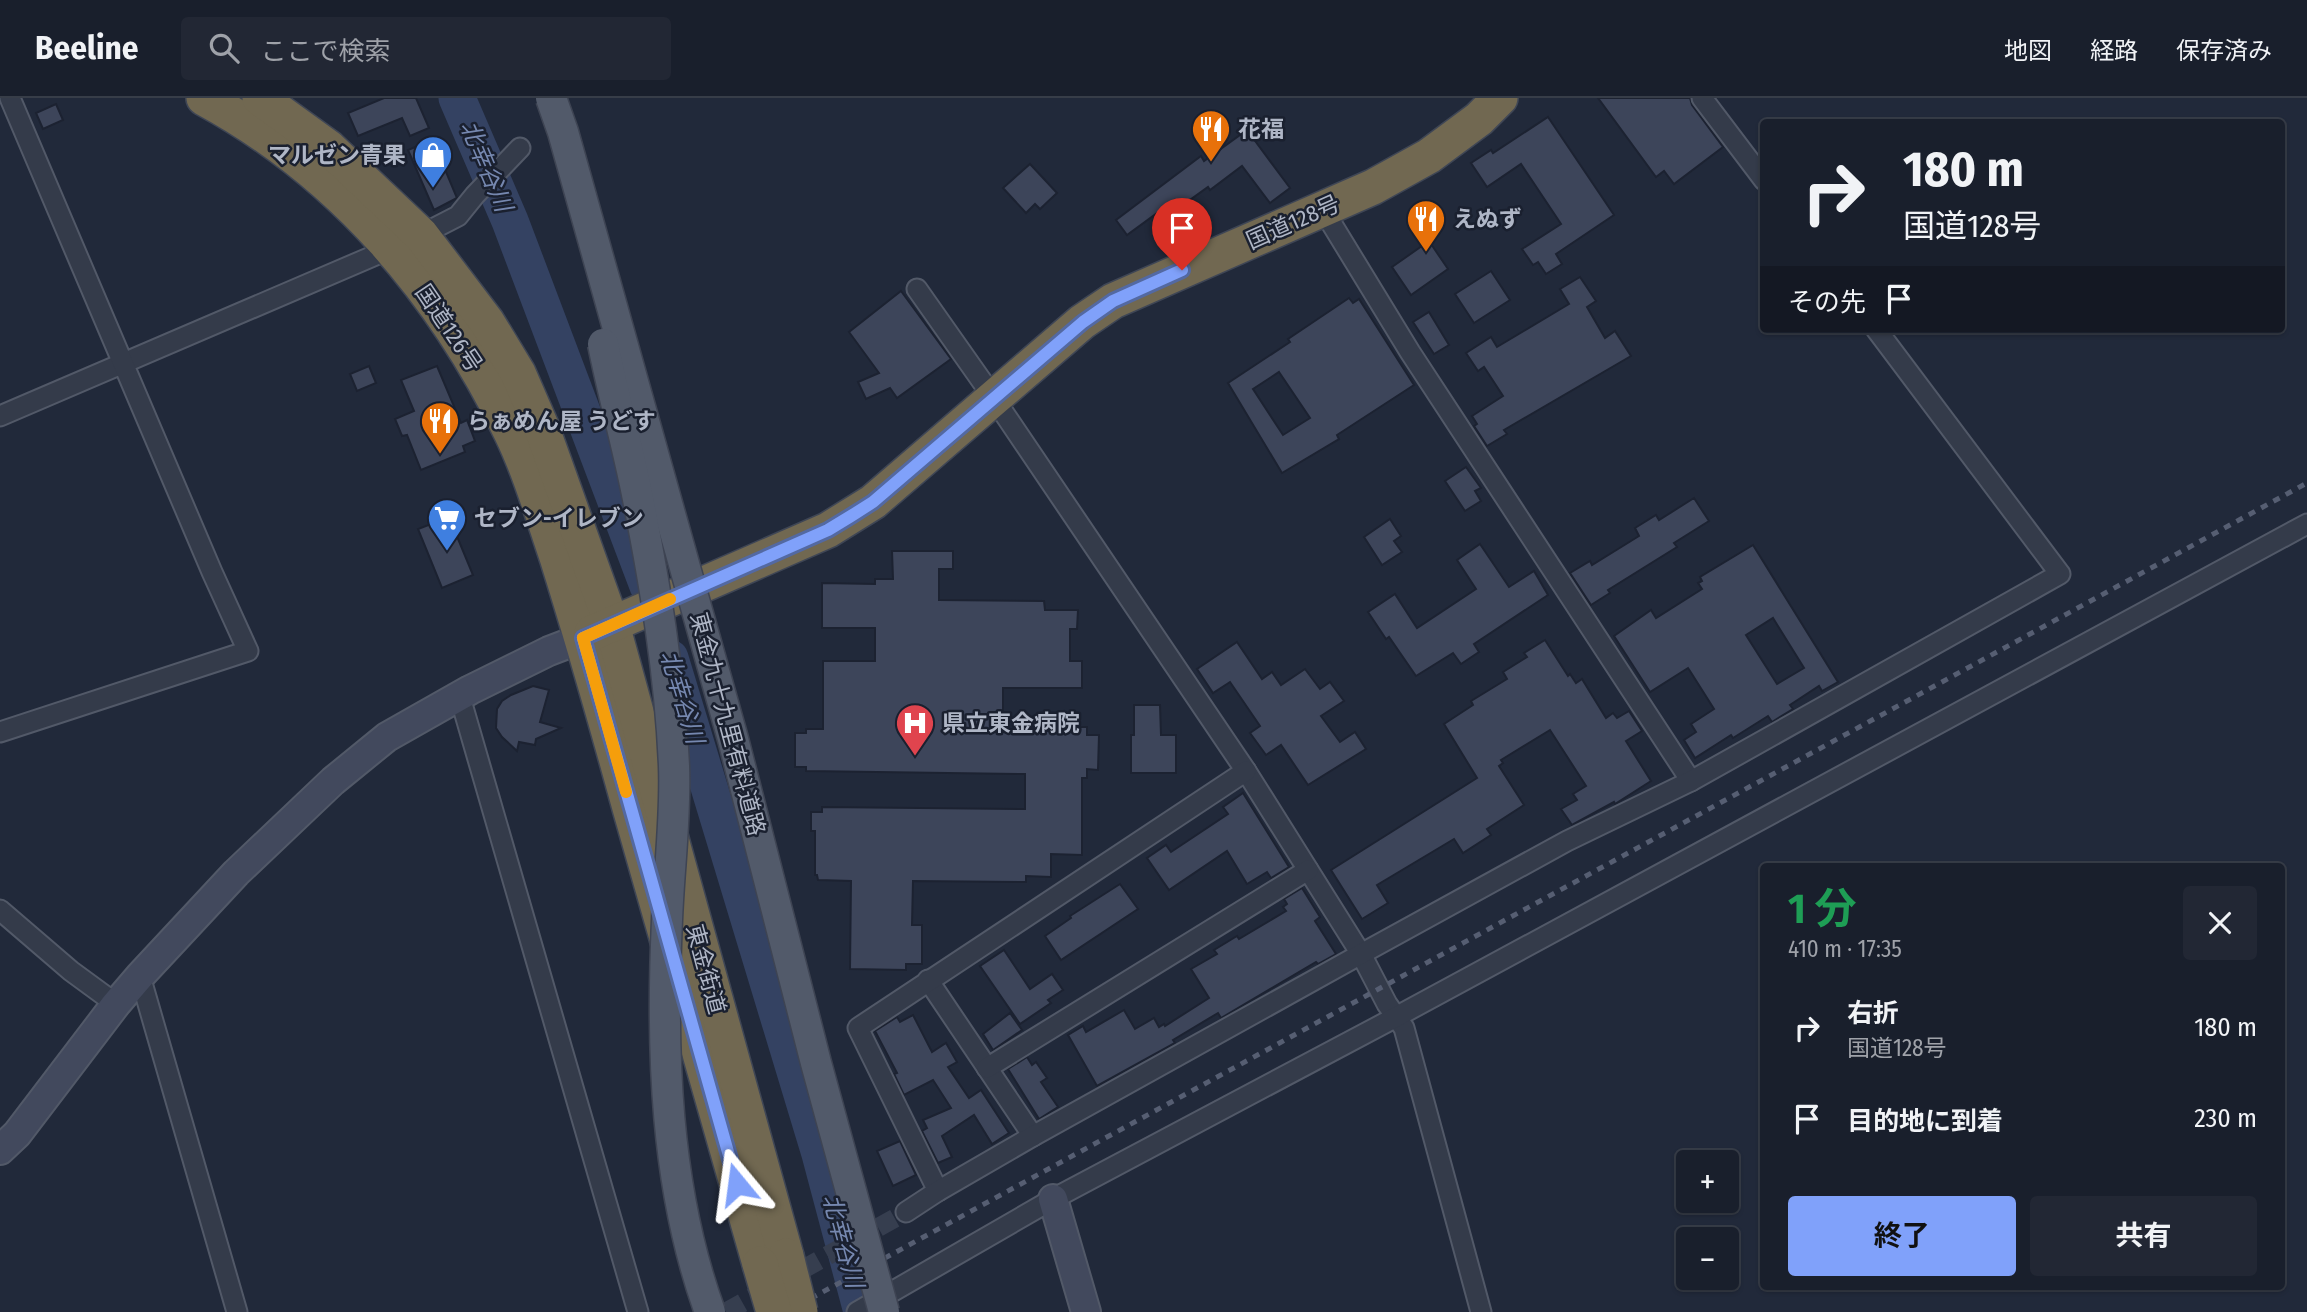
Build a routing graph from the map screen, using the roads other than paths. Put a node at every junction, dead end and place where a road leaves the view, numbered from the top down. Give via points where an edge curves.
1 (10, 98) edge
2 (204, 98) edge
3 (260, 98) edge
4 (541, 98) edge
5 (551, 98) edge
6 (1500, 98) edge
7 (1702, 98) edge
8 (520, 148) dead end
9 (1760, 175) edge
10 (1322, 208) junction
11 (407, 242) junction
12 (917, 289) dead end
13 (1879, 333) edge
14 (124, 363) junction
15 (993, 397) junction
16 (0, 416) edge
17 (2307, 524) edge
18 (597, 631) junction
19 (460, 697) junction
20 (0, 732) edge
21 (1246, 771) junction
22 (1691, 781) junction
23 (1308, 870) junction
24 (0, 910) edge
25 (1361, 954) junction
26 (140, 976) junction
27 (928, 980) junction
28 (116, 1004) junction
29 (1396, 1017) junction
30 (987, 1068) junction
31 (1033, 1136) junction
32 (0, 1150) edge
33 (937, 1191) junction
34 (1053, 1199) junction
35 (906, 1212) tunnel mouth
36 (773, 1260) junction
37 (237, 1312) edge
38 (638, 1312) edge
39 (710, 1312) edge
40 (774, 1312) edge
41 (800, 1312) edge
42 (857, 1312) edge
43 (884, 1312) edge
44 (1086, 1312) edge
45 (1481, 1312) edge

1 - 14 street
2 - 11 highway, 国道126号 via 235,115 352,207
3 - 11 highway, 国道126号 via 329,148
4 - 39 main road, 東金九十九里有料道路, bridge via 598,319 637,493 666,653 674,768 667,919 668,1097 689,1244
5 - 43 main road, 東金九十九里有料道路, bridge via 733,739
6 - 10 highway, 国道128号 via 1429,156
7 - 9 street
8 - 11 street via 458,216
10 - 15 highway, 国道128号 via 1113,301
10 - 22 street via 1410,352
11 - 14 street
11 - 18 highway, 国道126号 via 512,435 545,521
12 - 15 street
13 - 22 street via 2060,574
14 - 16 street
14 - 20 street via 248,651
15 - 18 highway, 国道128号 via 873,502 828,530
15 - 21 street
17 - 29 street
18 - 19 street
18 - 36 highway, 東金街道
19 - 26 street via 387,737 334,781 236,873
19 - 38 street
21 - 23 street
21 - 27 street
22 - 25 street via 1567,841
23 - 25 street
23 - 30 street
24 - 28 street
25 - 29 street
25 - 31 street
26 - 28 street
26 - 37 street
27 - 30 street
27 - 33 street via 858,1028
28 - 32 street
29 - 34 street
29 - 45 street via 1410,1047
30 - 31 street
31 - 33 street
33 - 35 street
34 - 42 street
34 - 44 street
36 - 40 highway, 東金街道, bridge
36 - 41 highway, 東金街道, bridge

